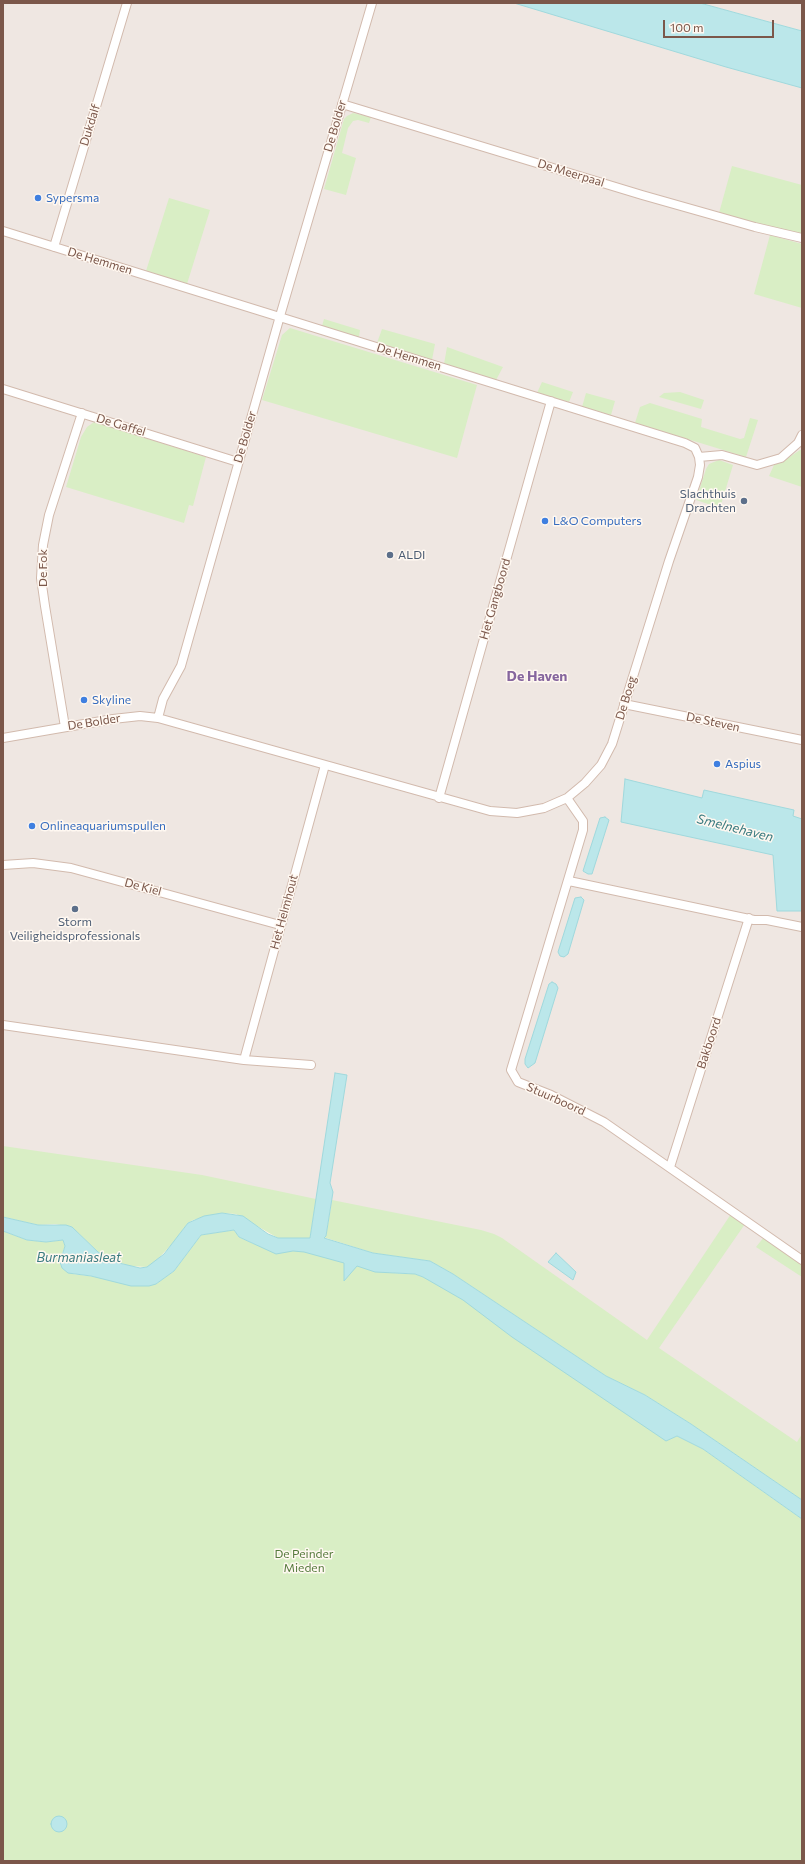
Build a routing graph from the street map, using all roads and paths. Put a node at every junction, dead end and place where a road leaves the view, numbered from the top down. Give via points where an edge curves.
1 (127, 3) edge
2 (372, 3) edge
3 (342, 104) junction
4 (3, 231) edge
5 (802, 238) edge
6 (54, 246) junction
7 (280, 316) junction
8 (3, 389) edge
9 (551, 401) junction
10 (82, 413) junction
11 (802, 435) edge
12 (699, 457) junction
13 (238, 462) junction
14 (624, 704) junction
15 (158, 718) junction
16 (65, 727) junction
17 (3, 738) edge
18 (802, 740) edge
19 (325, 764) junction
20 (439, 798) junction
21 (567, 798) junction
22 (3, 865) edge
23 (569, 881) junction
24 (749, 918) junction
25 (280, 925) junction
26 (802, 927) edge
27 (3, 1025) edge
28 (244, 1060) junction
29 (311, 1065) dead end
30 (670, 1167) junction
31 (802, 1260) edge

1 - 6 street, Dukdalf
2 - 3 street, De Bolder
3 - 5 street, De Meerpaal via 650,197
3 - 7 street, De Bolder
4 - 6 street, De Hemmen
6 - 7 street, De Hemmen
7 - 9 street, De Hemmen
7 - 13 street, De Bolder
8 - 10 street, De Gaffel
9 - 12 street, De Hemmen via 685,442 695,448
9 - 20 street, Het Gangboord
10 - 13 street, De Gaffel
10 - 16 street, De Fok via 49,515 43,545 42,578 45,606
11 - 12 street via 798,443 781,458 757,465 722,456
12 - 14 street, De Boeg via 698,477
13 - 15 street, De Bolder via 181,666 163,699
14 - 18 street, De Steven
14 - 21 street, De Boeg via 612,744 601,764 585,784
15 - 16 street, De Bolder via 140,716
15 - 19 street
16 - 17 street, De Bolder
19 - 20 street
19 - 25 street, Het Helmhout
20 - 21 street, De Boeg via 490,811 518,813 544,808
21 - 23 street, Stuurboord via 583,821 583,830
22 - 25 street, De Kiel via 33,863 72,868
23 - 24 street
23 - 30 street, Stuurboord via 511,1070 518,1082 551,1095 604,1122
24 - 26 street
24 - 30 street, Bakboord
25 - 28 street, Het Helmhout
27 - 28 street
28 - 29 street
30 - 31 street, Stuurboord

